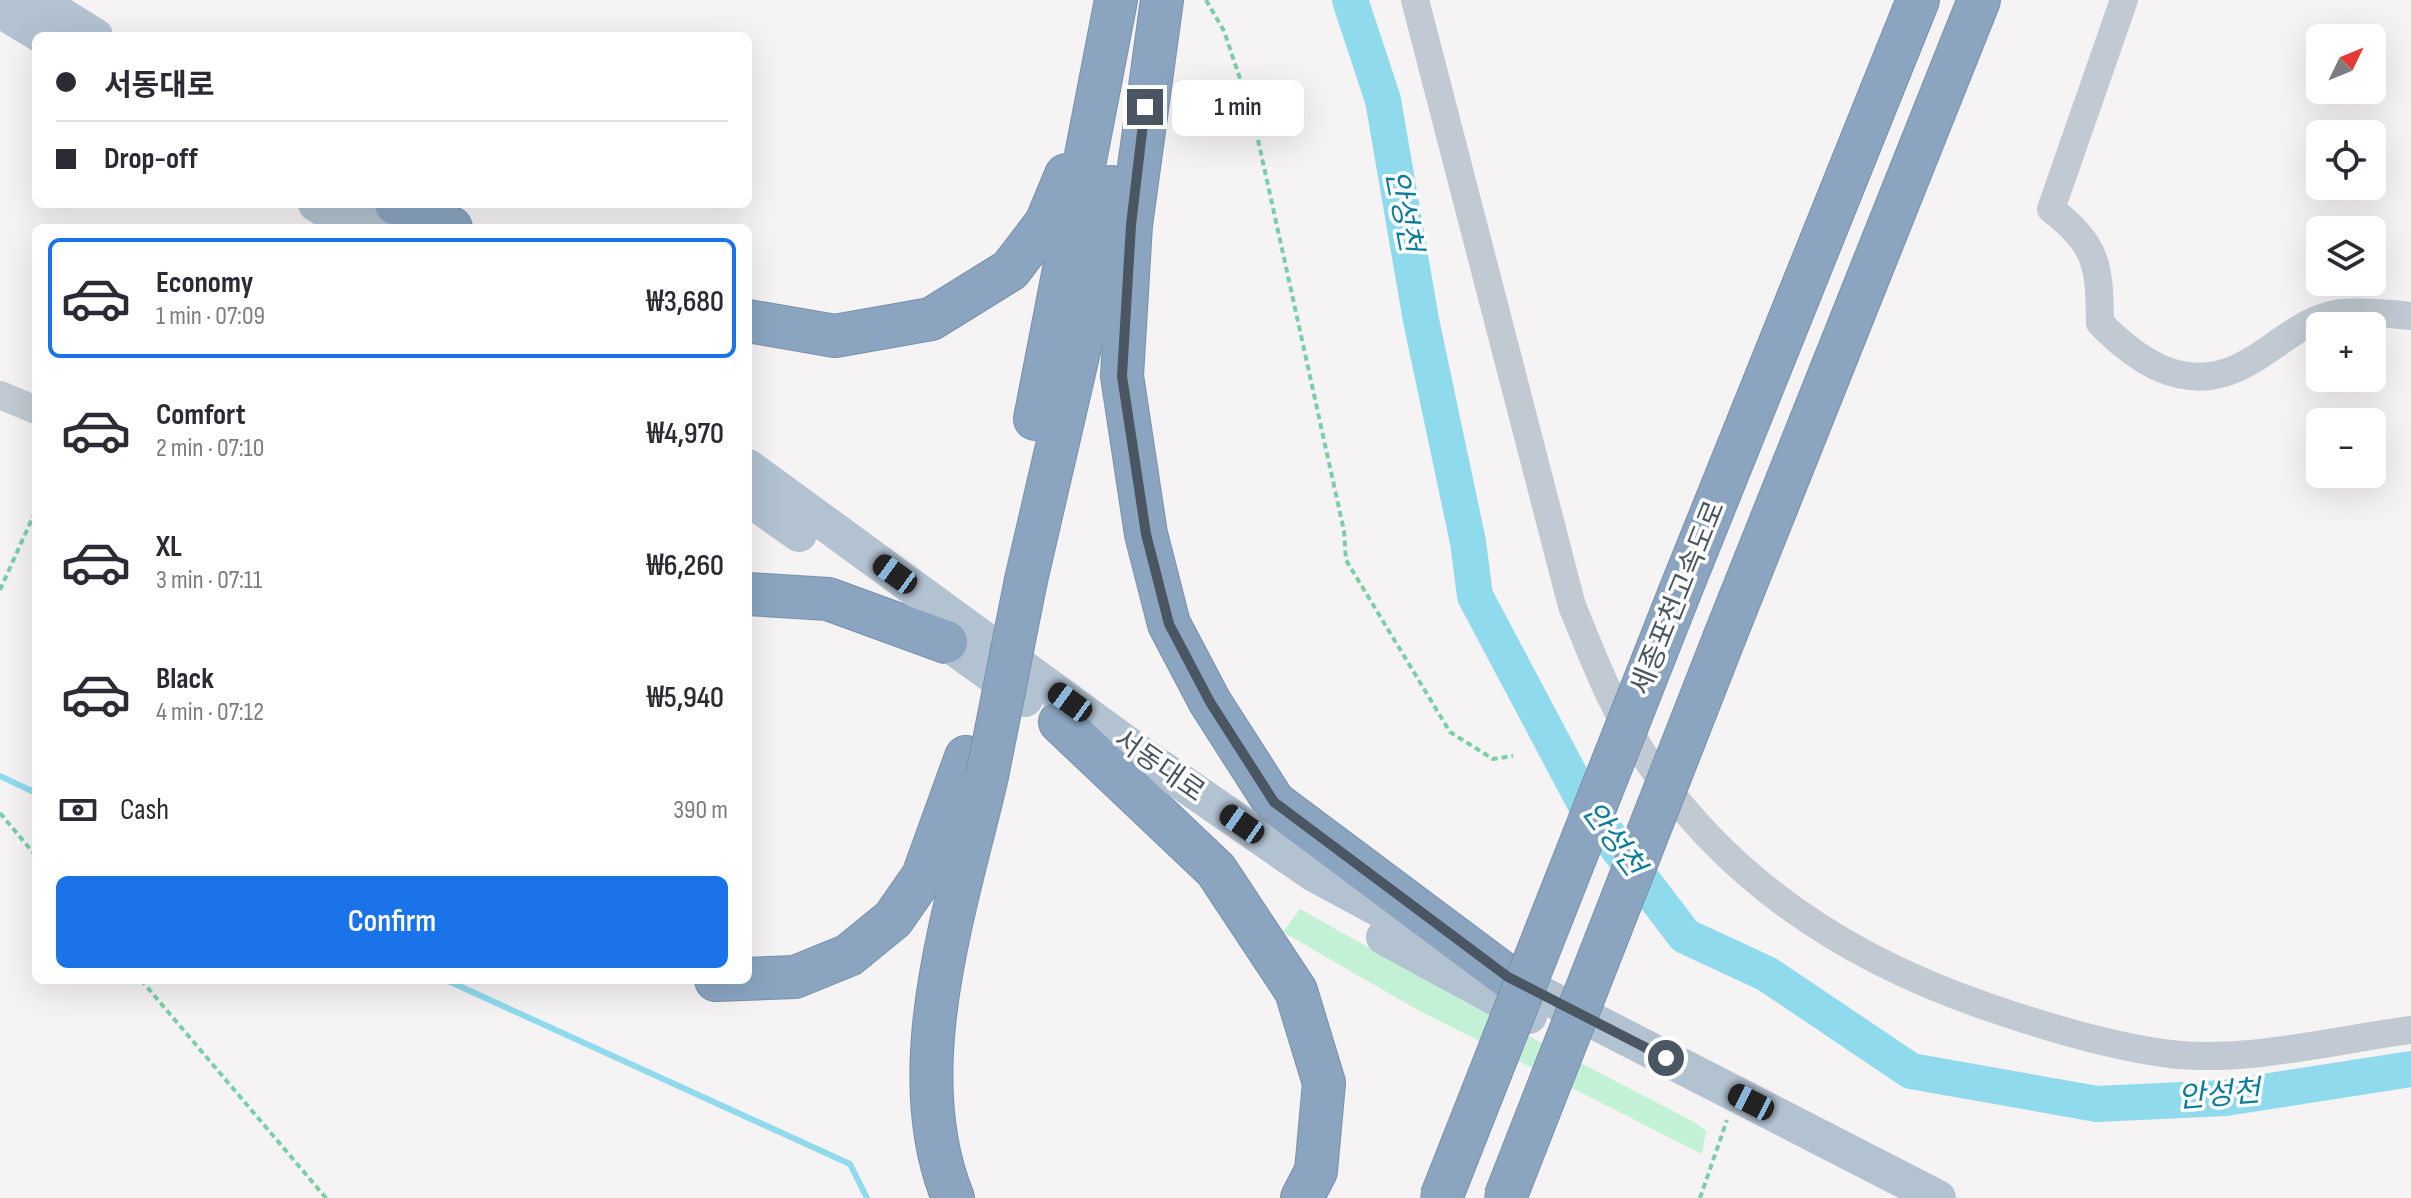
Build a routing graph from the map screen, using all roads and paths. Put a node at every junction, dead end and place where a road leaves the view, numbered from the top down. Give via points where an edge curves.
1 (37, 0) edge
2 (1206, 0) edge
3 (1415, 0) edge
4 (1918, 0) edge
5 (1979, 0) edge
6 (2124, 0) edge
7 (1146, 4) edge
8 (0, 10) edge
9 (36, 32) edge
10 (89, 32) edge
11 (1097, 100) junction
12 (322, 208) edge
13 (371, 208) edge
14 (405, 208) edge
15 (348, 224) edge
16 (397, 224) edge
17 (442, 224) edge
18 (2411, 316) edge
19 (752, 322) edge
20 (0, 395) edge
21 (32, 408) edge
22 (752, 470) edge
23 (752, 501) edge
24 (32, 519) edge
25 (1018, 575) junction
26 (0, 590) edge
27 (752, 594) edge
28 (946, 642) junction
29 (1060, 722) junction
30 (1513, 756) dead end
31 (977, 767) junction
32 (0, 813) edge
33 (32, 851) edge
34 (1508, 977) junction
35 (752, 979) edge
36 (144, 984) edge
37 (2411, 1030) edge
38 (1728, 1118) junction
39 (326, 1198) edge
40 (953, 1198) edge
41 (1302, 1198) edge
42 (1441, 1198) edge
43 (1505, 1198) edge
44 (1700, 1198) edge
45 (1884, 1198) edge
46 (1938, 1198) edge

1 - 10 main road
2 - 30 path via 1224,31 1253,117 1341,516 1346,560 1450,732 1493,759
3 - 37 street via 1572,606 1630,732 1673,795 1723,850 1793,913 1888,966 2017,1017 2113,1043 2172,1054 2240,1055
4 - 42 highway, 세종포천고속도로, bridge
5 - 43 highway, 세종포천고속도로, bridge
6 - 18 street via 2051,209 2078,230 2099,269 2100,323 2149,365 2186,378 2235,369 2291,332 2333,314
7 - 11 highway
7 - 25 highway via 1086,321
7 - 34 highway via 1122,376 1146,534 1169,624 1210,702 1274,802
8 - 9 main road
11 - 19 highway via 1046,223 1010,270 931,319 835,336
11 - 25 highway via 1037,406
12 - 15 main road
13 - 16 main road
14 - 17 highway
20 - 21 street
22 - 34 main road, 서동대로 via 1314,874
23 - 28 main road, 서동대로
24 - 26 path
25 - 31 highway
27 - 28 highway via 828,599
28 - 29 main road, 서동대로
29 - 38 main road, 서동대로 via 1310,892 1430,965
29 - 41 highway via 1216,870 1296,991 1324,1083 1316,1171
31 - 35 highway via 923,876 893,919 849,955 795,977
31 - 40 highway via 935,1003 933,1121
32 - 33 path
34 - 46 main road, 서동대로
36 - 39 path
38 - 44 path
38 - 45 main road, 서동대로

